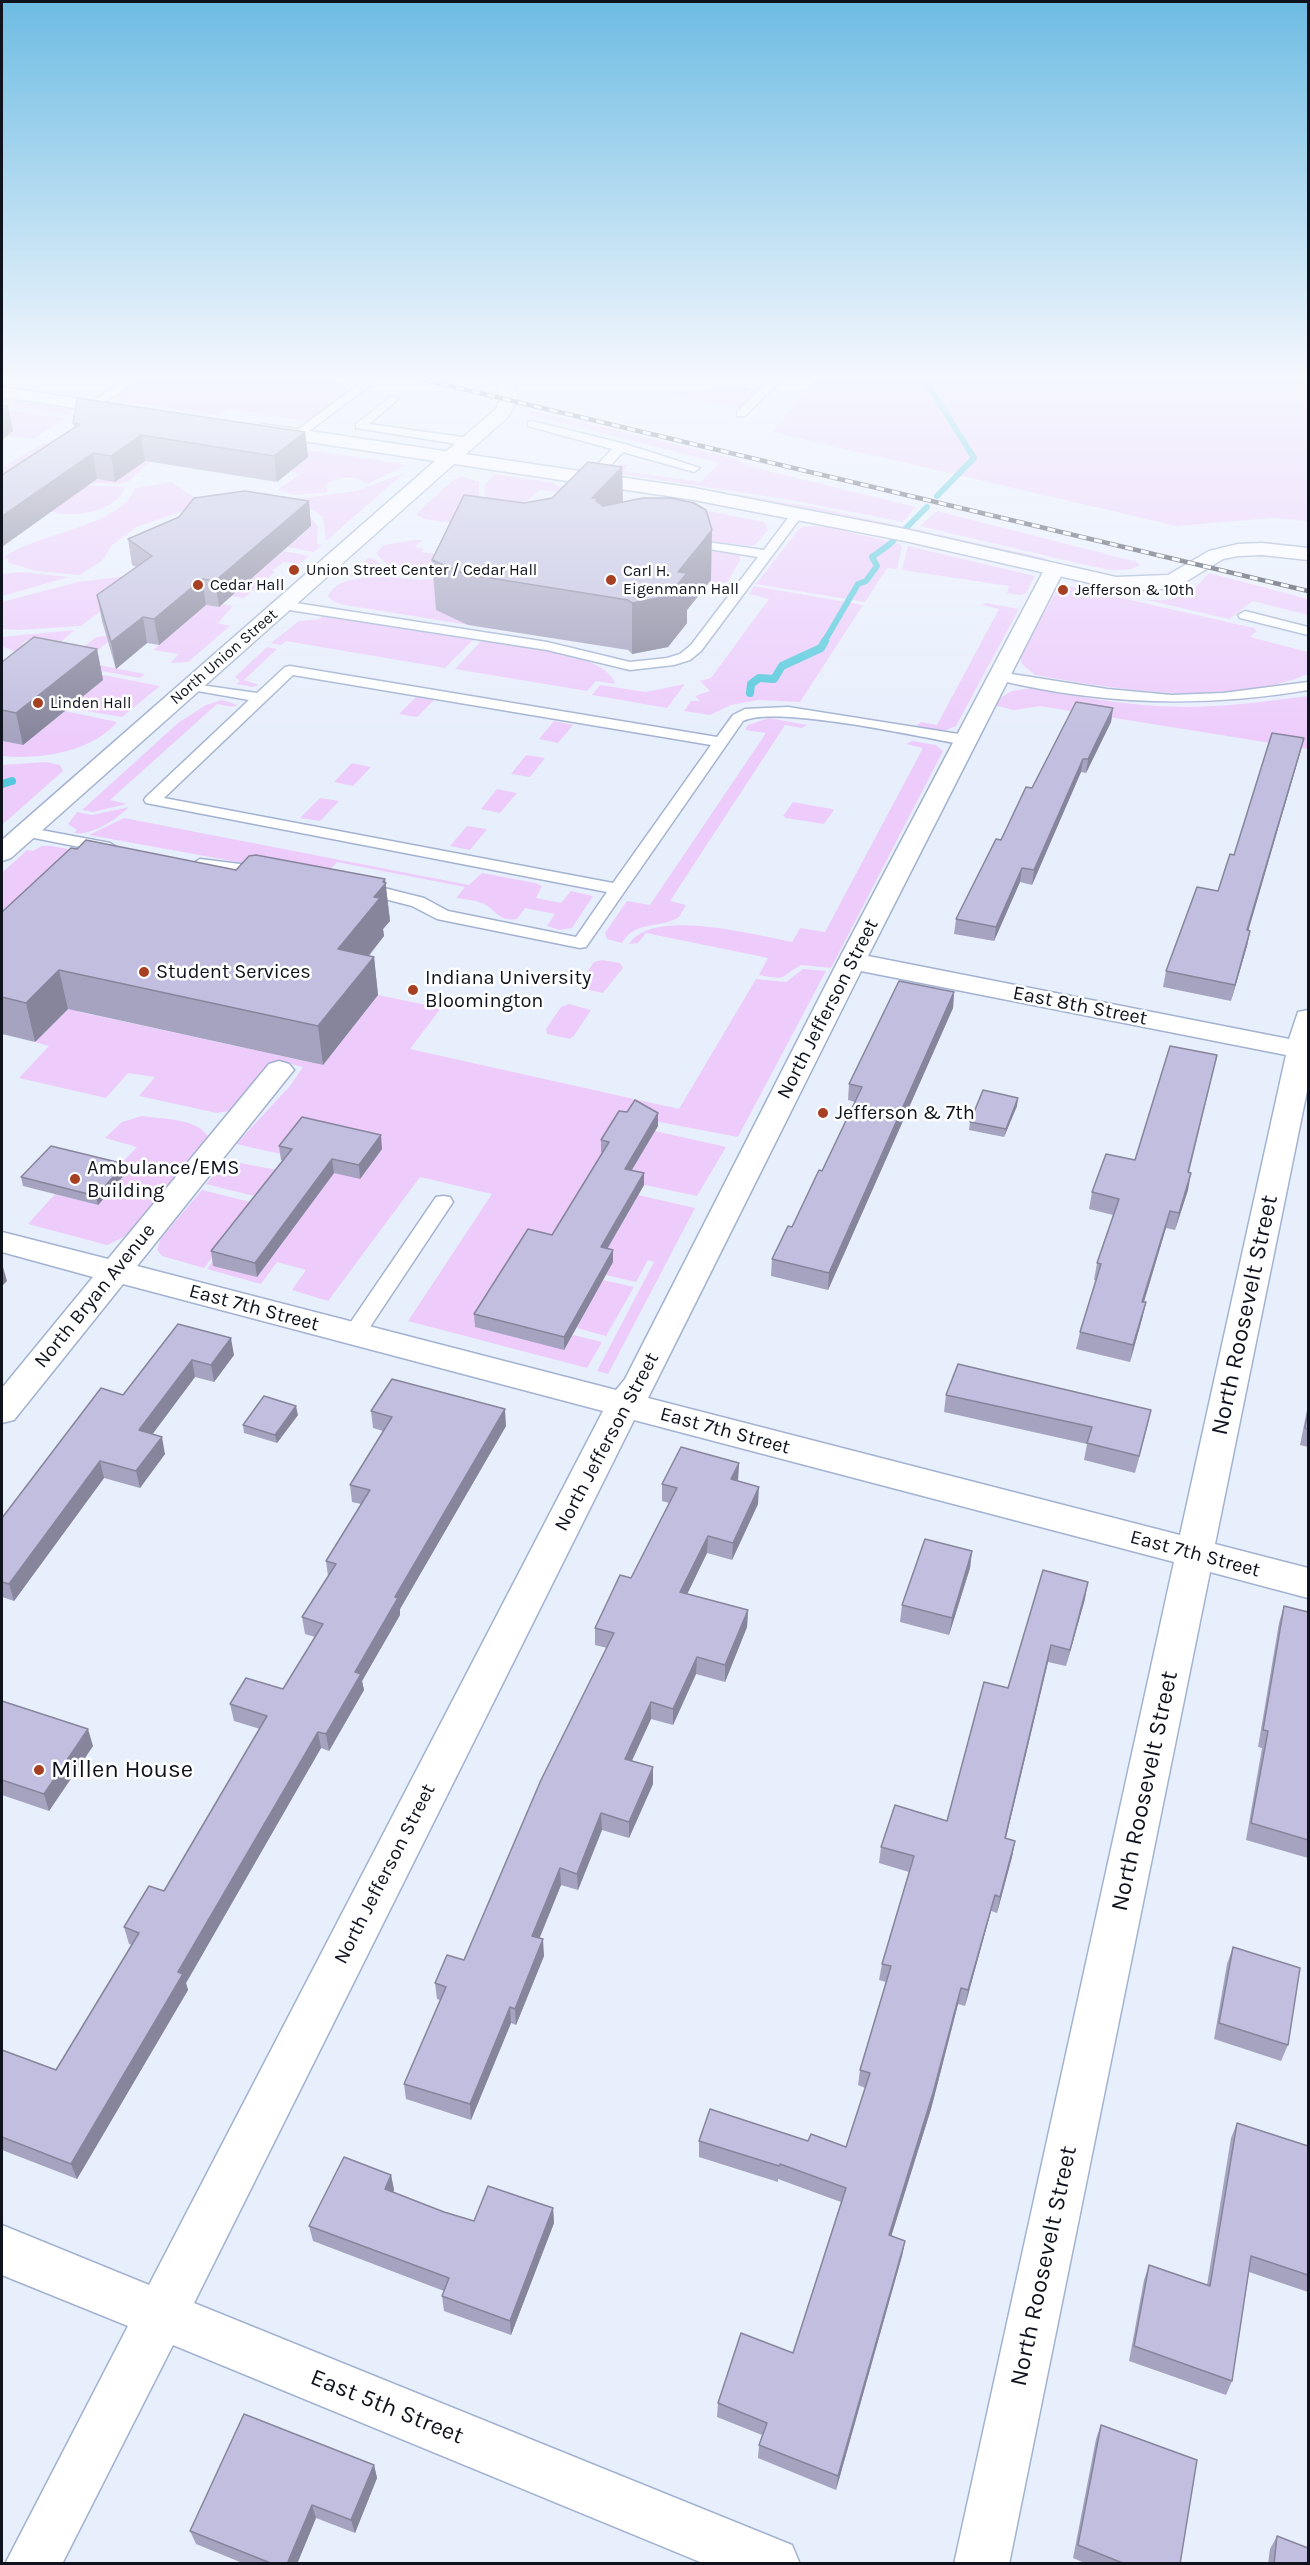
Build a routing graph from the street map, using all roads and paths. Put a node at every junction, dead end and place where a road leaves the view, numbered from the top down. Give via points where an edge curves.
1 (403, 500) edge
2 (720, 500) edge
3 (798, 513) junction
4 (669, 539) edge
5 (767, 554) junction
6 (1308, 554) edge
7 (1054, 570) junction
8 (283, 605) junction
9 (1245, 615) dead end
10 (1308, 631) edge
11 (999, 676) junction
12 (191, 686) junction
13 (1308, 686) edge
14 (260, 698) junction
15 (965, 740) junction
16 (720, 742) junction
17 (25, 832) junction
18 (129, 851) edge
19 (2, 853) edge
20 (184, 861) edge
21 (275, 874) edge
22 (344, 884) edge
23 (618, 890) junction
24 (852, 961) junction
25 (1306, 1040) edge
26 (279, 1070) dead end
27 (443, 1202) dead end
28 (2, 1242) edge
29 (115, 1272) junction
30 (354, 1334) junction
31 (624, 1405) junction
32 (2, 1411) edge
33 (1195, 1554) junction
34 (1308, 1583) edge
35 (2, 2250) edge
36 (161, 2315) junction
37 (32, 2564) edge
38 (772, 2564) edge
39 (981, 2564) edge

1 - 8 street, North Union Street
2 - 3 street
3 - 5 lane
3 - 7 street
4 - 5 lane
5 - 8 lane via 696,648 685,657 650,666 630,666 547,646
6 - 7 street via 1268,549 1226,552 1207,559 1184,576 1148,585 1116,583
7 - 11 street, North Jefferson Street
8 - 12 street, North Union Street
9 - 10 lane
11 - 13 lane via 1102,693 1170,699 1249,695
11 - 15 street, North Jefferson Street
12 - 14 lane
12 - 17 street, North Union Street
14 - 16 lane via 290,670
14 - 23 lane via 152,800
15 - 16 lane via 766,710 738,718
15 - 24 street, North Jefferson Street
16 - 23 lane
17 - 18 lane
17 - 19 street, North Union Street
20 - 21 lane
22 - 23 lane via 418,902 443,915 580,944
24 - 25 street, East 8th Street
24 - 31 street, North Jefferson Street via 639,1385
25 - 33 street, North Roosevelt Street
26 - 29 street, North Bryan Avenue
27 - 30 lane
28 - 29 street, East 7th Street
29 - 30 street, East 7th Street
29 - 32 street, North Bryan Avenue
30 - 31 street, East 7th Street
31 - 33 street, East 7th Street
31 - 36 street, North Jefferson Street
33 - 34 street, East 7th Street
33 - 39 street, North Roosevelt Street
35 - 36 street, East 5th Street
36 - 37 street, North Jefferson Street
36 - 38 street, East 5th Street

